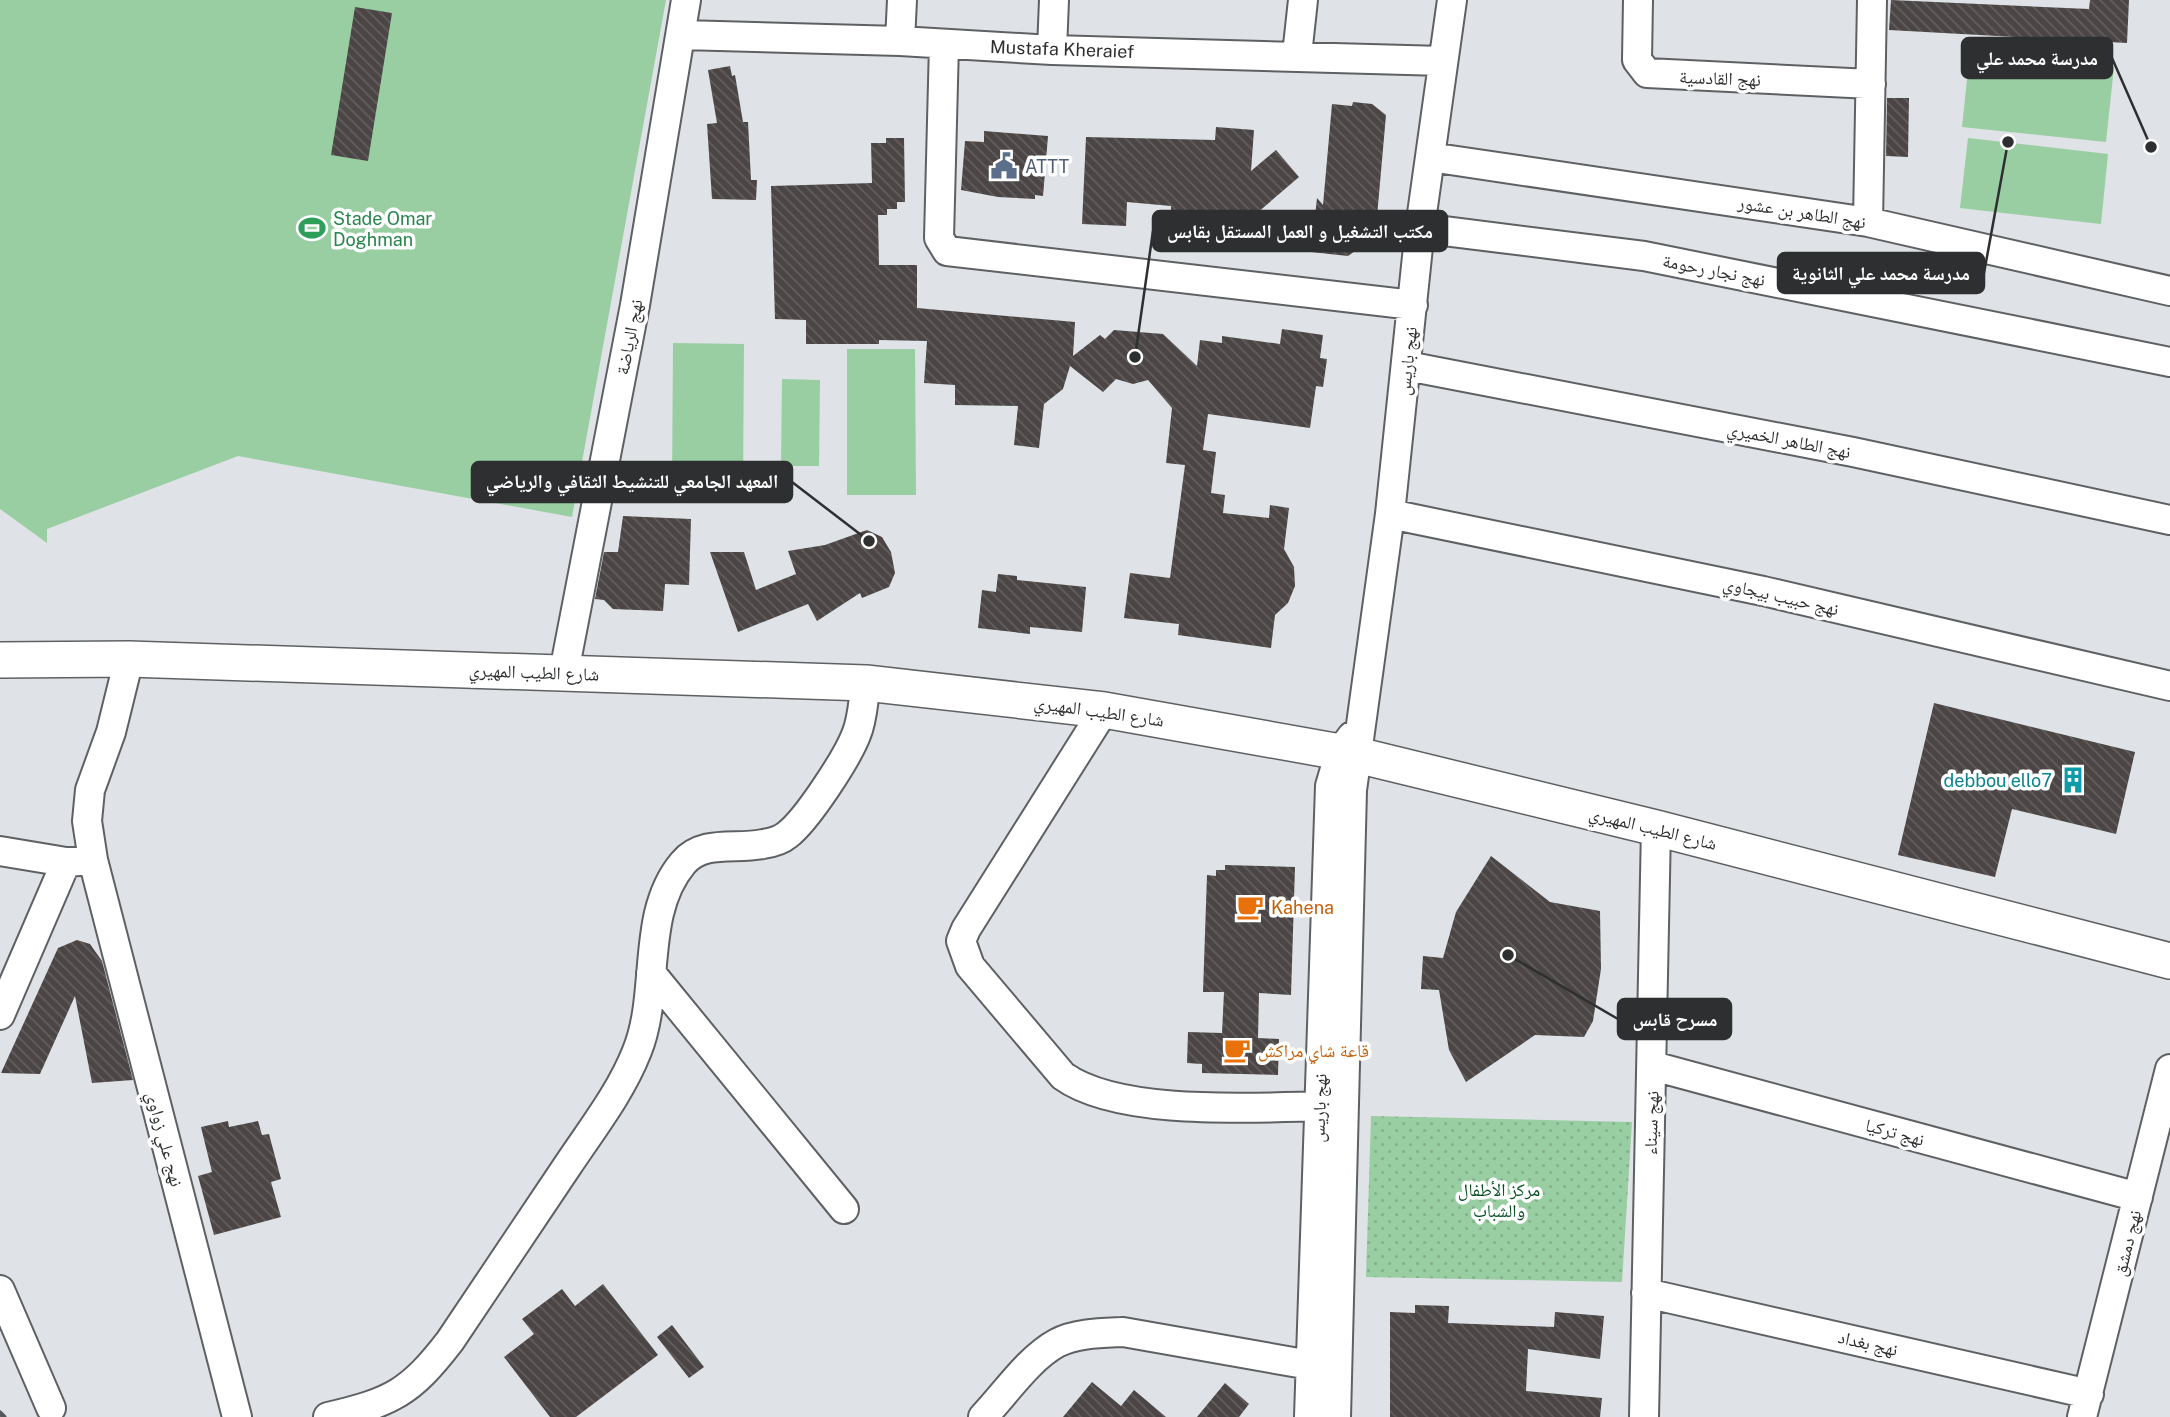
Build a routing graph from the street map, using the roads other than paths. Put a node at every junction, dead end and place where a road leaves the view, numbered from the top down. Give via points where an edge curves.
1 (686, 0) edge
2 (902, 0) edge
3 (1054, 0) edge
4 (1303, 0) edge
5 (1452, 0) edge
6 (1638, 0) edge
7 (1872, 0) edge
8 (682, 35) junction
9 (900, 41) junction
10 (944, 44) junction
11 (1052, 50) junction
12 (1297, 55) junction
13 (1443, 61) junction
14 (1871, 84) junction
15 (1430, 157) junction
16 (1868, 222) junction
17 (1420, 228) junction
18 (2170, 291) edge
19 (1413, 305) junction
20 (2170, 362) edge
21 (1408, 366) junction
22 (1390, 514) junction
23 (2170, 520) edge
24 (130, 659) junction
25 (0, 660) edge
26 (564, 672) junction
27 (866, 683) junction
28 (2170, 686) edge
29 (1104, 710) junction
30 (1353, 743) junction
31 (1656, 828) junction
32 (0, 851) edge
33 (79, 861) junction
34 (2170, 961) edge
35 (651, 973) junction
36 (0, 1014) edge
37 (1653, 1066) junction
38 (2170, 1069) edge
39 (1331, 1106) junction
40 (2138, 1197) junction
41 (844, 1209) dead end
42 (0, 1290) edge
43 (1646, 1293) junction
44 (1310, 1365) junction
45 (1338, 1365) junction
46 (2086, 1405) edge
47 (51, 1408) dead end
48 (237, 1417) edge
49 (328, 1417) edge
50 (983, 1417) edge
51 (1309, 1417) edge
52 (1336, 1417) edge
53 (1644, 1417) edge

1 - 8 street, نهج الرياضة
2 - 9 street
3 - 11 street
4 - 12 street
5 - 13 street, نهج باريس
6 - 14 street, نهج القادسية via 1637,60 1647,73
7 - 14 street
8 - 9 street, Mustafa Kheraief
8 - 26 street, نهج الرياضة
9 - 10 street, Mustafa Kheraief
10 - 11 street, Mustafa Kheraief
10 - 19 street via 939,237 947,251
11 - 12 street, Mustafa Kheraief
12 - 13 street, Mustafa Kheraief
13 - 15 street, نهج باريس
14 - 16 street
15 - 16 street, نهج الطاهر بن عشور
15 - 17 street, نهج باريس
16 - 18 street, نهج الطاهر بن عشور
17 - 19 street, نهج باريس
17 - 20 street, نهج نجار رحومة via 1644,256
19 - 21 street, نهج باريس
21 - 22 street, نهج باريس
21 - 23 street, نهج الطاهر الخميري via 1853,452
22 - 28 street, نهج حبيب بيجاوي via 1762,591
22 - 30 street, نهج باريس
24 - 25 street, شارع الطيب المهيري
24 - 26 street, شارع الطيب المهيري
24 - 33 street, نهج علي زواوي via 90,790
26 - 27 street, شارع الطيب المهيري
27 - 29 street, شارع الطيب المهيري
27 - 35 street via 856,736 802,820 786,836 741,848 698,850 684,862 665,898
29 - 30 street, شارع الطيب المهيري
29 - 39 street via 966,929 961,941 970,966 1062,1076 1079,1088 1128,1101
30 - 31 street, شارع الطيب المهيري
30 - 39 street, نهج باريس
31 - 34 street, شارع الطيب المهيري
31 - 37 street, نهج سيناء
32 - 33 street
33 - 36 street
33 - 48 street, نهج علي زواوي
35 - 41 street
35 - 49 street via 637,1052 450,1341 405,1391 375,1406
37 - 40 street, نهج تركيا
37 - 43 street, نهج سيناء
38 - 40 street, نهج دمشق
39 - 44 street, نهج باريس
39 - 45 street, نهج باريس
40 - 46 street, نهج دمشق
42 - 47 street
43 - 46 street, نهج بغداد
43 - 53 street, نهج سيناء
44 - 45 street
44 - 50 street via 1123,1332 1091,1334 1058,1342
44 - 51 street, نهج باريس
45 - 52 street, نهج باريس

